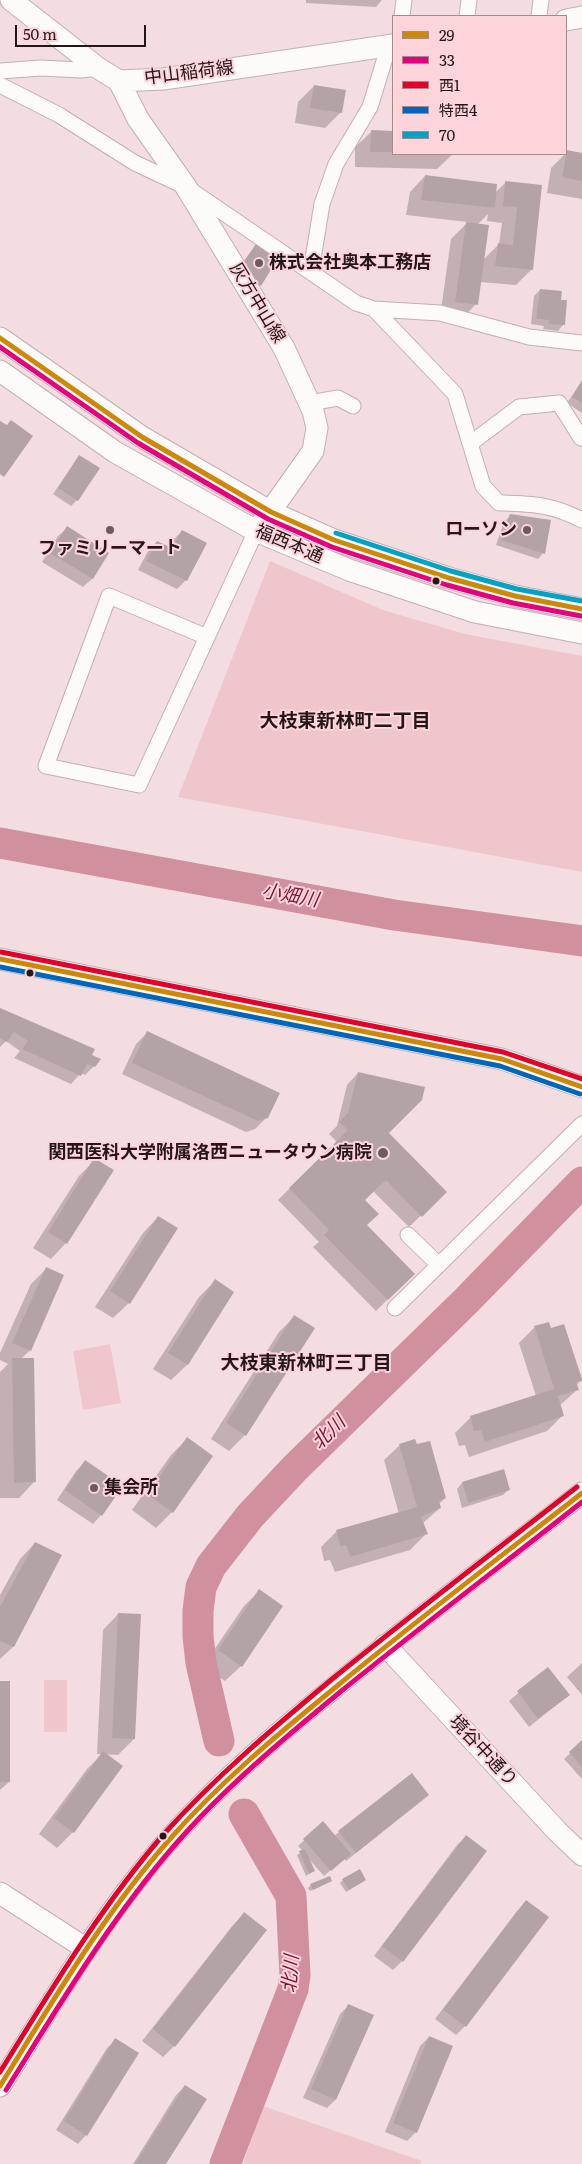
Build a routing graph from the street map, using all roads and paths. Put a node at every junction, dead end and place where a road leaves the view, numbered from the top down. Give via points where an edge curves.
1 (11, 0) edge
2 (404, 0) edge
3 (469, 0) edge
4 (541, 0) edge
5 (402, 15) edge
6 (467, 15) edge
7 (539, 15) edge
8 (582, 18) edge
9 (567, 20) edge
10 (391, 45) edge
11 (98, 68) junction
12 (0, 71) edge
13 (119, 81) junction
14 (0, 85) edge
15 (186, 187) junction
16 (310, 271) junction
17 (374, 310) junction
18 (0, 338) edge
19 (582, 343) edge
20 (0, 371) edge
21 (310, 403) junction
22 (353, 406) dead end
23 (581, 438) edge
24 (471, 443) junction
25 (271, 512) junction
26 (582, 520) edge
27 (256, 531) junction
28 (582, 609) edge
29 (582, 633) edge
30 (207, 637) junction
31 (0, 959) edge
32 (582, 1087) edge
33 (582, 1124) edge
34 (408, 1235) dead end
35 (439, 1265) junction
36 (395, 1308) dead end
37 (582, 1494) edge
38 (385, 1645) junction
39 (582, 1855) edge
40 (0, 1893) edge
41 (86, 1948) junction
42 (0, 2086) edge

1 - 11 main road, 中山稲荷線
2 - 5 street
3 - 6 street
4 - 7 street
8 - 9 main road
10 - 13 main road, 中山稲荷線 via 163,78
10 - 16 street via 370,107 336,164 322,204
11 - 12 street
11 - 13 main road, 中山稲荷線
13 - 15 main road, 灰方中山線 via 138,119
14 - 15 street via 59,115 135,163
15 - 16 street
15 - 21 main road, 灰方中山線 via 284,348
16 - 17 street via 356,303
17 - 19 street via 440,313 529,337
17 - 24 street via 455,394
18 - 25 main road, 福西本通 via 142,438
20 - 27 main road, 福西本通 via 115,452
21 - 22 street via 338,398
21 - 25 main road, 灰方中山線 via 317,428 313,451
23 - 24 street via 559,403 519,407
24 - 26 street via 483,486 499,503 538,504
25 - 27 main road, 灰方中山線
25 - 28 main road, 福西本通 via 334,540 449,578 515,596
27 - 29 main road, 福西本通 via 349,570 475,612
27 - 30 street
30 - 30 street via 109,596 46,766 138,785
31 - 32 main road via 502,1059
33 - 35 street
34 - 35 street
35 - 36 street
37 - 38 main road
38 - 39 main road, 境谷中通り
38 - 41 main road via 270,1740 209,1798 130,1887
40 - 41 main road
41 - 42 main road

